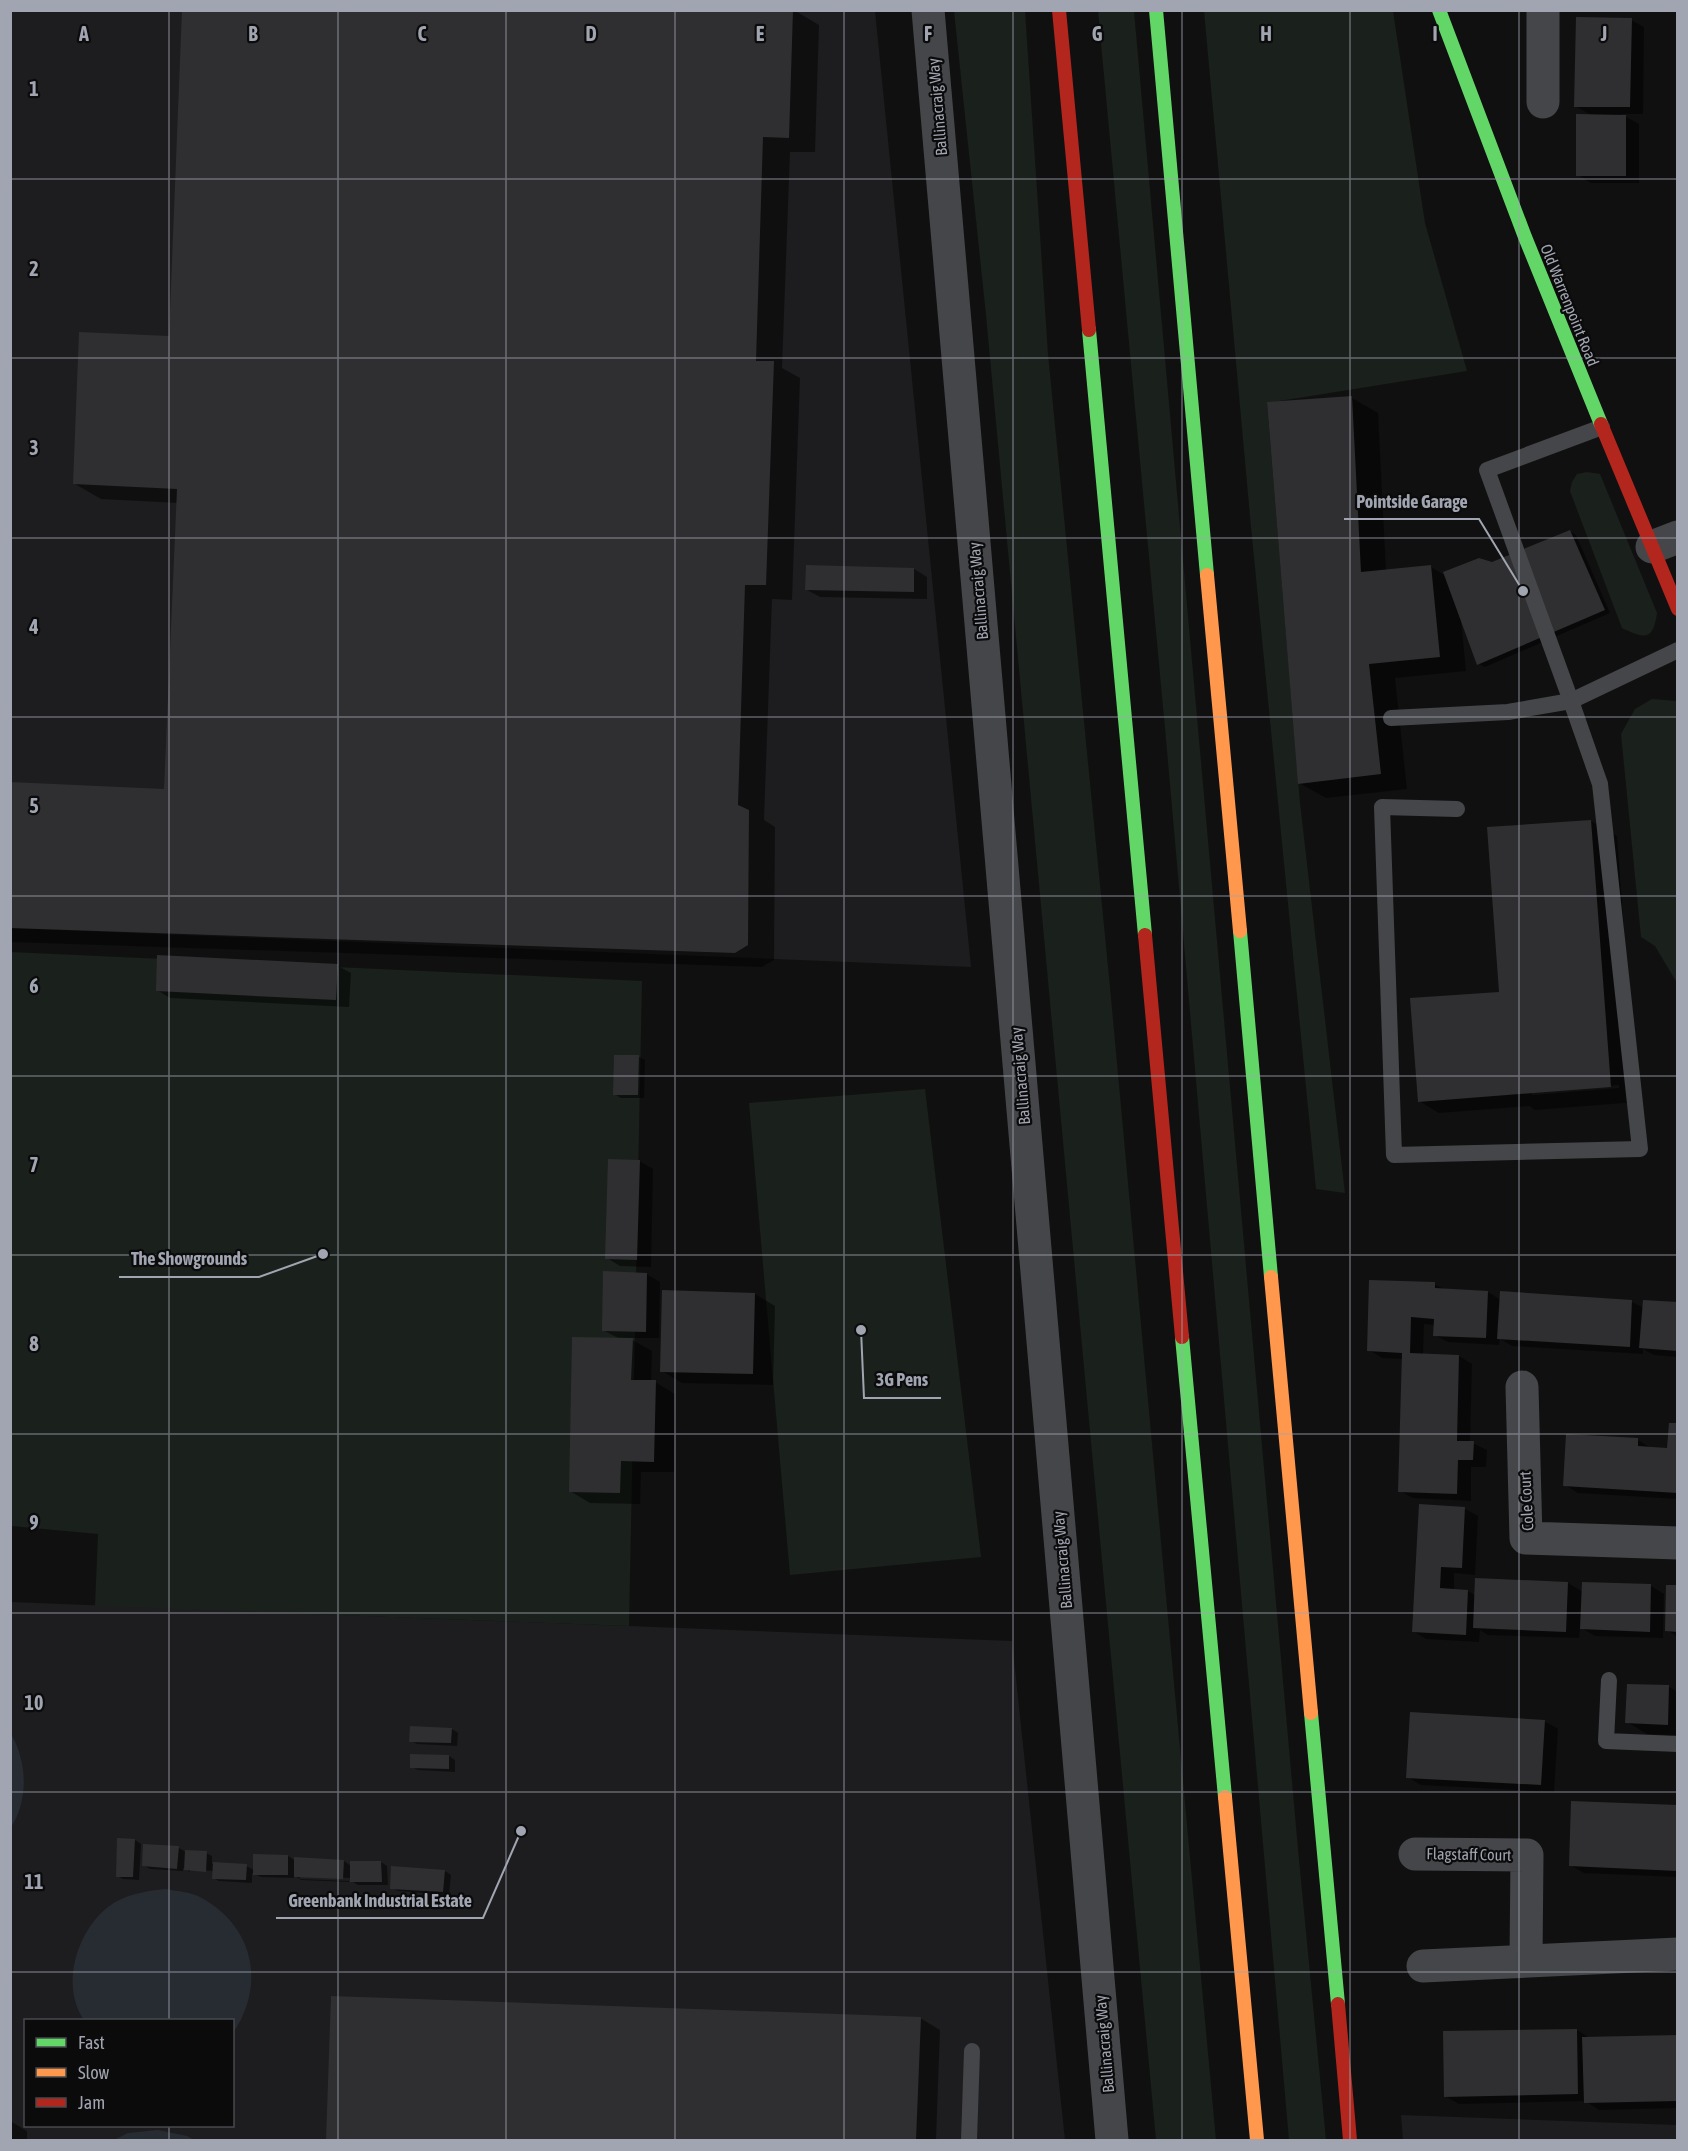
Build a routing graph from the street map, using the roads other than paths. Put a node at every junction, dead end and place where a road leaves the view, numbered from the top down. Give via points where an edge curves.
1 (928, 10) edge
2 (1059, 10) edge
3 (1156, 10) edge
4 (1543, 10) edge
5 (1442, 11) edge
6 (1543, 102) dead end
7 (1602, 427) junction
8 (1665, 542) edge
9 (1677, 609) edge
10 (1677, 650) edge
11 (1571, 701) junction
12 (1391, 718) dead end
13 (1457, 809) dead end
14 (1522, 1387) dead end
15 (1677, 1543) edge
16 (1609, 1680) dead end
17 (1677, 1744) edge
18 (1415, 1854) dead end
19 (1677, 1954) edge
20 (1527, 1960) junction
21 (1423, 1966) dead end
22 (972, 2051) dead end
23 (969, 2140) edge
24 (1113, 2140) edge
25 (1257, 2140) edge
26 (1350, 2140) edge

1 - 24 street, Ballinacraig Way
2 - 25 main road
3 - 26 main road
4 - 6 street
5 - 7 main road, Old Warrenpoint Road via 1485,139
7 - 8 main road, Old Warrenpoint Road
7 - 11 lane via 1487,470
8 - 9 main road, Old Warrenpoint Road
10 - 11 lane
11 - 12 lane via 1508,712
11 - 13 lane via 1600,784 1640,1149 1394,1155 1382,807
14 - 15 street, Cole Court via 1526,1538
16 - 17 lane via 1606,1741
18 - 20 street, Flagstaff Court via 1527,1856
19 - 20 street
20 - 21 street
22 - 23 lane

